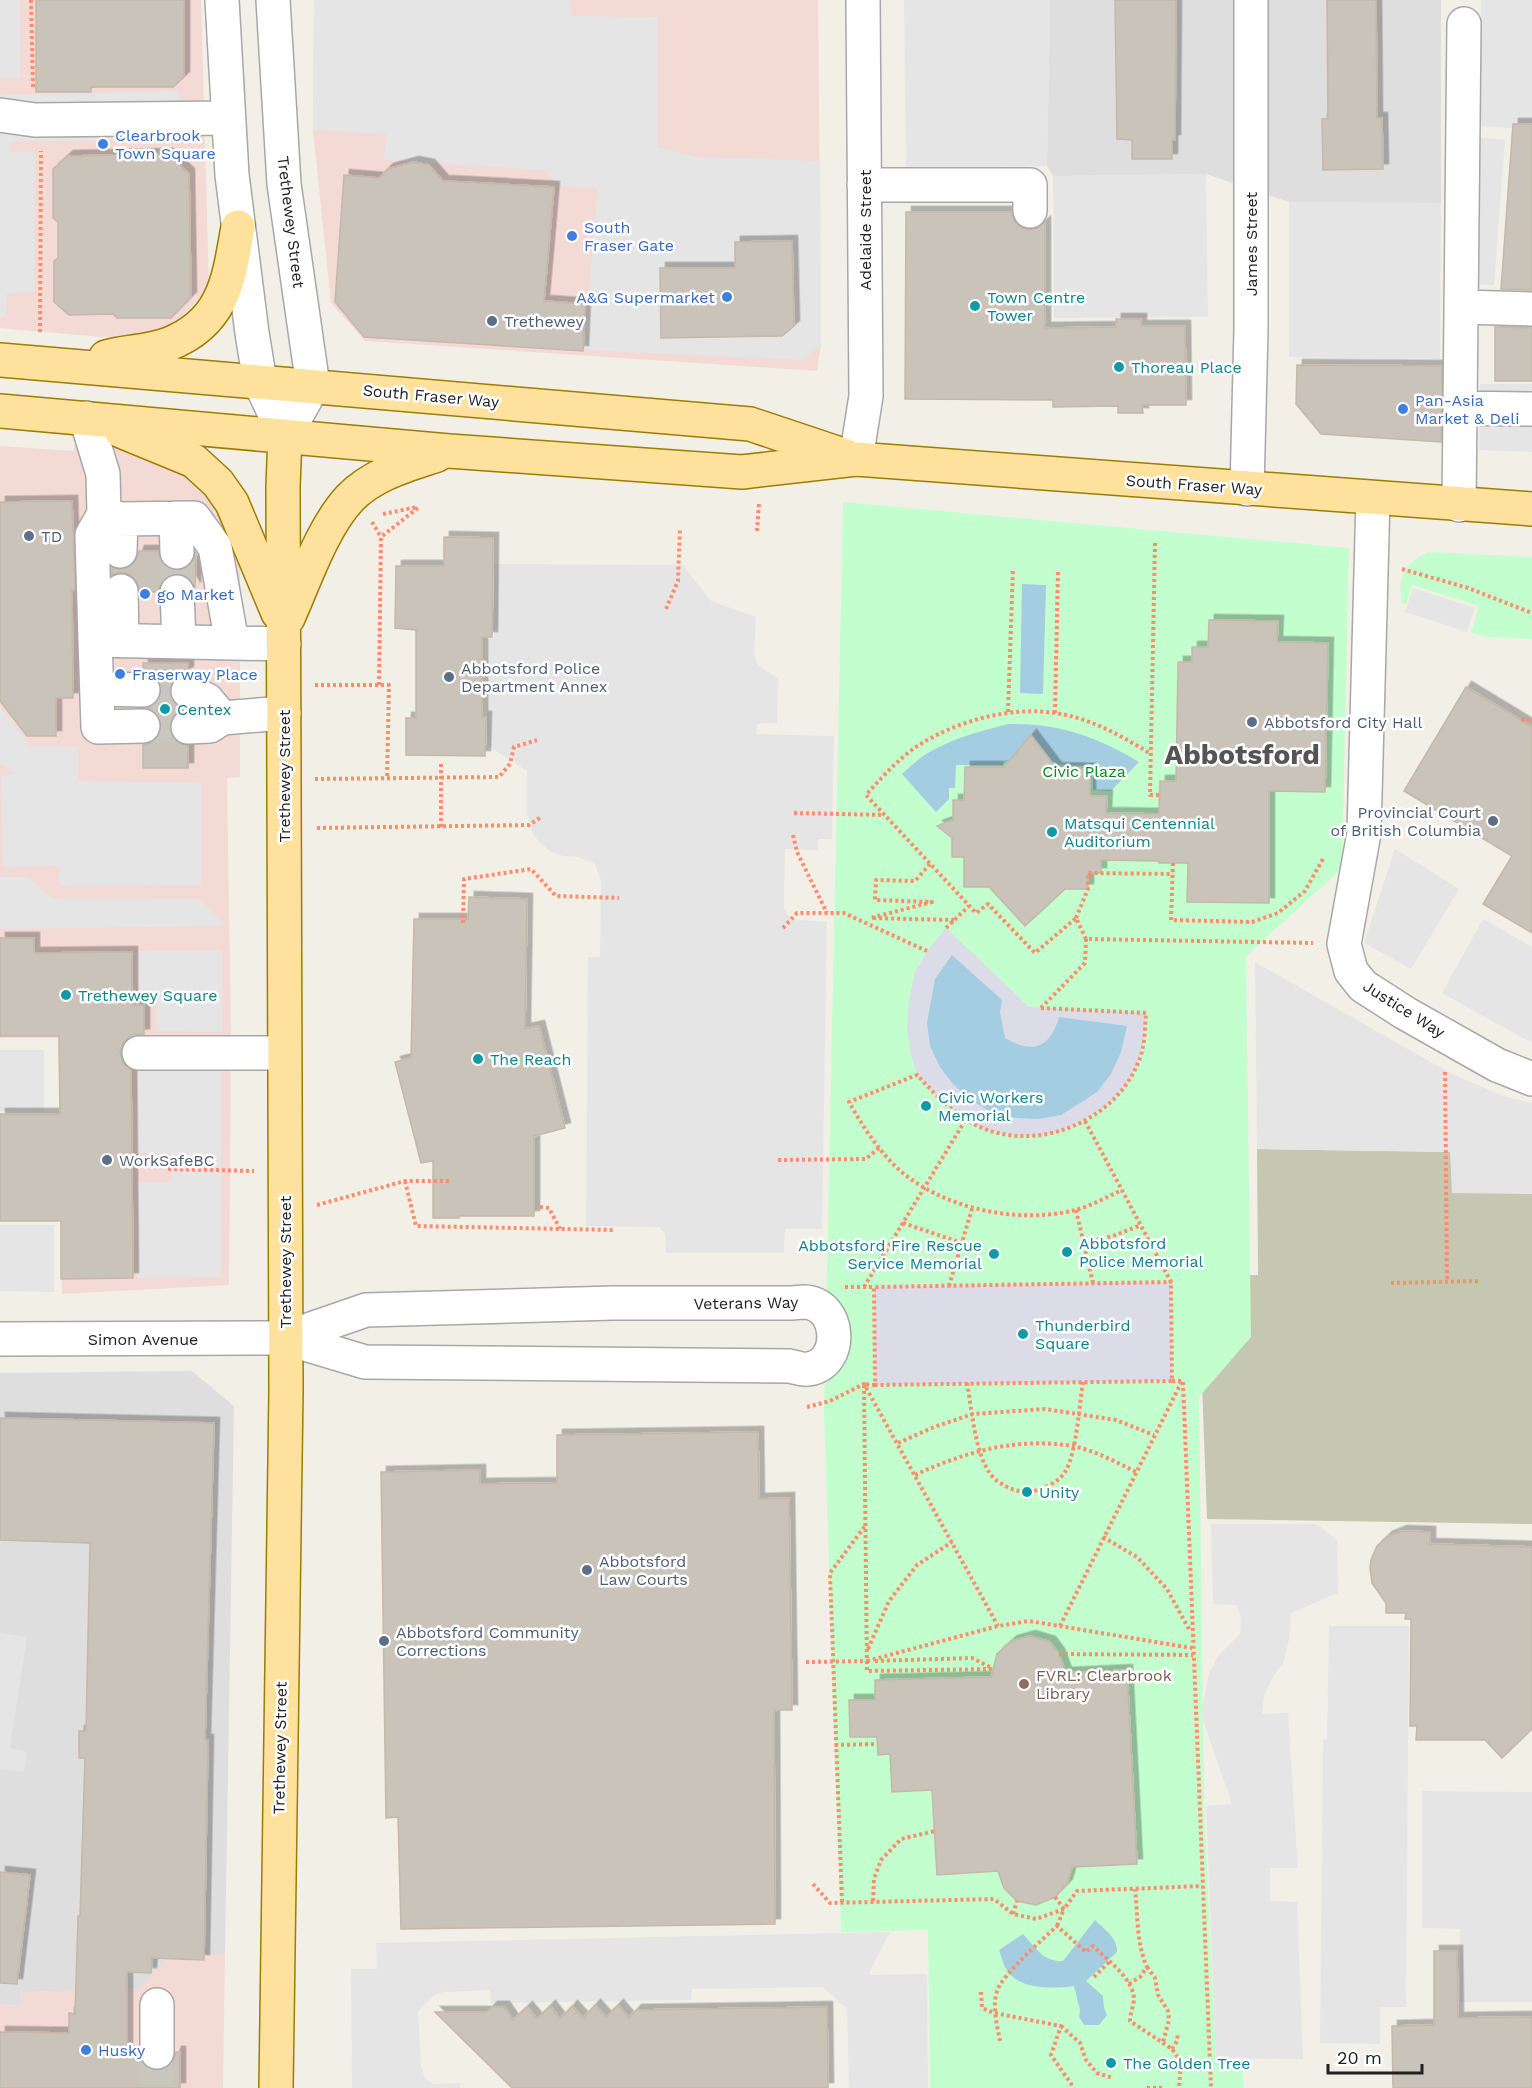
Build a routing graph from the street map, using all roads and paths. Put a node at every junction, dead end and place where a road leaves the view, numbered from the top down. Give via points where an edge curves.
1 (31, 0) edge
2 (222, 0) edge
3 (273, 0) edge
4 (863, 0) edge
5 (1251, 0) edge
6 (1464, 24) dead end
7 (0, 115) edge
8 (228, 117) junction
9 (35, 120) junction
10 (864, 185) junction
11 (1030, 212) dead end
12 (238, 227) junction
13 (1461, 307) junction
14 (1532, 309) edge
15 (0, 360) edge
16 (40, 363) junction
17 (79, 366) junction
18 (260, 382) junction
19 (314, 386) junction
20 (1460, 408) junction
21 (1532, 409) edge
22 (0, 411) edge
23 (86, 418) junction
24 (285, 436) junction
25 (449, 451) junction
26 (856, 459) junction
27 (1247, 489) junction
28 (1373, 498) junction
29 (759, 502) dead end
30 (1460, 505) junction
31 (1532, 509) edge
32 (378, 515) dead end
33 (112, 516) junction
34 (368, 517) dead end
35 (176, 518) junction
36 (680, 528) dead end
37 (757, 531) dead end
38 (381, 537) junction
39 (1155, 543) dead end
40 (120, 551) dead end
41 (177, 552) tunnel mouth
42 (1013, 568) dead end
43 (1398, 569) dead end
44 (1058, 570) dead end
45 (121, 591) dead end
46 (177, 592) tunnel mouth
47 (666, 609) dead end
48 (1532, 613) edge
49 (284, 636) junction
50 (109, 640) junction
51 (179, 642) junction
52 (232, 643) junction
53 (380, 685) junction
54 (97, 688) junction
55 (143, 690) tunnel mouth
56 (188, 691) tunnel mouth
57 (283, 699) junction
58 (1008, 712) junction
59 (1055, 713) junction
60 (222, 718) junction
61 (1522, 721) dead end
62 (1532, 723) edge
63 (143, 726) tunnel mouth
64 (188, 727) tunnel mouth
65 (537, 740) dead end
66 (1151, 754) junction
67 (441, 765) dead end
68 (331, 778) dead end
69 (441, 778) junction
70 (387, 779) junction
71 (1160, 795) dead end
72 (794, 813) dead end
73 (885, 815) junction
74 (541, 817) dead end
75 (441, 826) junction
76 (284, 829) junction
77 (793, 835) dead end
78 (1327, 852) dead end
79 (1173, 863) dead end
80 (930, 864) junction
81 (1173, 873) junction
82 (620, 897) dead end
83 (969, 906) junction
84 (827, 913) junction
85 (1076, 918) junction
86 (954, 920) junction
87 (463, 923) dead end
88 (783, 928) dead end
89 (946, 928) dead end
90 (1086, 939) junction
91 (1344, 944) junction
92 (927, 951) dead end
93 (1444, 1035) junction
94 (139, 1053) dead end
95 (284, 1053) junction
96 (1532, 1079) edge
97 (966, 1119) junction
98 (1085, 1121) junction
99 (879, 1148) junction
100 (778, 1160) dead end
101 (168, 1169) dead end
102 (285, 1172) junction
103 (405, 1181) junction
104 (448, 1181) dead end
105 (924, 1187) junction
106 (1122, 1190) junction
107 (351, 1196) dead end
108 (540, 1207) dead end
109 (972, 1209) junction
110 (1076, 1210) junction
111 (903, 1223) junction
112 (1141, 1225) junction
113 (560, 1229) junction
114 (614, 1230) dead end
115 (962, 1243) junction
116 (1084, 1243) junction
117 (1447, 1281) junction
118 (1481, 1281) dead end
119 (1171, 1282) junction
120 (1093, 1283) junction
121 (1390, 1283) dead end
122 (949, 1286) junction
123 (864, 1287) dead end
124 (285, 1338) junction
125 (0, 1339) edge
126 (1172, 1381) junction
127 (1183, 1381) junction
128 (1083, 1382) junction
129 (967, 1383) junction
130 (864, 1384) junction
131 (875, 1385) junction
132 (807, 1407) dead end
133 (973, 1414) junction
134 (1078, 1414) junction
135 (1154, 1436) junction
136 (898, 1443) junction
137 (1073, 1446) junction
138 (980, 1451) junction
139 (1136, 1472) junction
140 (915, 1475) junction
141 (865, 1526) junction
142 (1103, 1537) junction
143 (952, 1542) junction
144 (998, 1626) junction
145 (1060, 1626) junction
146 (1191, 1633) junction
147 (1192, 1648) junction
148 (867, 1651) junction
149 (1059, 1654) dead end
150 (1192, 1655) junction
151 (832, 1661) junction
152 (867, 1661) junction
153 (806, 1662) dead end
154 (877, 1744) dead end
155 (835, 1745) junction
156 (935, 1831) dead end
157 (813, 1884) dead end
158 (1202, 1886) junction
159 (1134, 1889) junction
160 (1055, 1897) dead end
161 (873, 1901) junction
162 (1017, 1901) dead end
163 (842, 1902) junction
164 (1064, 1909) junction
165 (1013, 1914) junction
166 (1057, 1926) junction
167 (1109, 1962) junction
168 (1147, 1966) junction
169 (1094, 1977) dead end
170 (1129, 1984) junction
171 (981, 1992) dead end
172 (157, 2005) dead end
173 (994, 2013) junction
174 (1061, 2026) junction
175 (1178, 2033) dead end
176 (1000, 2041) dead end
177 (1163, 2042) junction
178 (1172, 2049) junction
179 (157, 2052) tunnel mouth
180 (1181, 2062) junction
181 (1210, 2063) junction
182 (1113, 2079) dead end
183 (276, 2088) edge
184 (1074, 2088) edge
185 (1147, 2088) edge
186 (1162, 2088) edge
187 (1179, 2088) edge
188 (1211, 2088) edge

1 - 9 path
2 - 8 street, Trethewey Street
3 - 19 street, Trethewey Street via 284,184
4 - 10 street, Adelaide Street
5 - 27 street, James Street
6 - 13 street
7 - 9 street
8 - 9 street
8 - 12 street, Trethewey Street
9 - 16 path via 34,143 41,146
10 - 11 street via 1030,185
10 - 26 street, Adelaide Street via 866,396
12 - 17 main road via 227,284 217,306 199,325 170,344
12 - 18 street, Trethewey Street
13 - 14 street
13 - 20 street
15 - 16 main road, South Fraser Way
16 - 17 main road, South Fraser Way
17 - 18 main road, South Fraser Way
18 - 19 main road, South Fraser Way
18 - 24 street, Trethewey Street
19 - 24 street, Trethewey Street
19 - 26 main road, South Fraser Way via 750,424
20 - 21 street
20 - 30 street
22 - 23 main road, South Fraser Way
23 - 24 main road, South Fraser Way
23 - 33 street
23 - 49 main road via 194,461 218,483 232,503
24 - 25 main road, South Fraser Way
24 - 49 main road, Trethewey Street
25 - 26 main road, South Fraser Way via 742,472
25 - 49 main road via 382,475 351,497 321,544
26 - 27 main road, South Fraser Way
27 - 28 main road, South Fraser Way
28 - 30 main road, South Fraser Way
28 - 91 street, Justice Way via 1364,833
29 - 37 path
30 - 31 main road, South Fraser Way
32 - 38 path via 418,507
33 - 35 street
33 - 40 street
33 - 50 street via 92,535
34 - 38 path
35 - 41 street
35 - 52 street via 194,518 214,547
36 - 47 path via 678,581
38 - 53 path
39 - 66 path
42 - 58 path
43 - 48 path via 1468,588
44 - 59 path
45 - 50 street
46 - 51 street
49 - 52 street
49 - 57 main road, Trethewey Street
50 - 51 street
50 - 54 street
51 - 52 street
53 - 57 path
53 - 70 path via 389,685
54 - 55 street
54 - 63 street via 98,727
56 - 60 street via 207,700
57 - 60 street
57 - 76 main road, Trethewey Street
58 - 59 path
58 - 73 path via 945,732 893,766 866,795
59 - 66 path via 1119,734
60 - 64 street via 210,726
61 - 62 path via 1524,718
65 - 69 path via 514,747 510,764 499,777
66 - 71 path via 1150,795
67 - 69 path
68 - 70 path
69 - 70 path
69 - 75 path
72 - 73 path
73 - 80 path
74 - 75 path via 529,825
75 - 76 path
76 - 95 main road, Trethewey Street
77 - 84 path via 797,852
78 - 81 path via 1305,891 1278,913 1252,922 1172,920
79 - 81 path
80 - 83 path
80 - 86 path via 915,881 876,880 874,900 932,902 871,918
81 - 85 path via 1088,873 1088,889
82 - 87 path via 556,896 531,869 464,879
83 - 85 path via 976,913 988,904 1035,953
83 - 86 path
84 - 88 path via 797,913
84 - 92 path via 844,913
85 - 90 path
86 - 89 path
90 - 91 path
90 - 98 path via 1085,963 1041,1008 1146,1013 1139,1062 1126,1085 1107,1106
91 - 93 street, Justice Way via 1351,971 1363,986
93 - 96 street, Justice Way via 1497,1065
93 - 117 path
94 - 95 street
95 - 102 main road, Trethewey Street
97 - 98 path via 985,1130 1038,1136
97 - 99 path via 917,1075 849,1102
97 - 105 path
98 - 106 path
99 - 100 path via 866,1159
99 - 105 path via 896,1167
101 - 102 path
102 - 124 main road, Trethewey Street
103 - 104 path
103 - 107 path
103 - 113 path via 416,1226
105 - 109 path
105 - 111 path
106 - 110 path
106 - 112 path
108 - 113 path via 549,1208
109 - 110 path via 1022,1216
109 - 115 path
110 - 116 path
111 - 115 path
111 - 123 path
112 - 116 path
112 - 119 path
113 - 114 path
115 - 122 path
116 - 120 path
117 - 118 path
117 - 121 path
119 - 120 path
119 - 126 path
120 - 122 path
122 - 131 path via 874,1287
124 - 124 street, Veterans Way via 365,1362 806,1369 820,1365 834,1345 830,1317 820,1306 805,1302 366,1310
124 - 125 street, Simon Avenue
124 - 183 main road, Trethewey Street
126 - 127 path
126 - 128 path
127 - 135 path
127 - 146 path
128 - 129 path
128 - 134 path
129 - 131 path
129 - 133 path
130 - 131 path
130 - 132 path via 830,1401
130 - 136 path
130 - 141 path
133 - 134 path via 1045,1409
133 - 136 path
133 - 138 path
134 - 135 path via 1116,1420
134 - 137 path
135 - 139 path
136 - 140 path
137 - 138 path via 1007,1445
137 - 138 path via 1064,1474 1043,1489 1027,1492 1014,1490 993,1478
137 - 139 path
138 - 140 path
139 - 142 path
140 - 143 path
141 - 148 path
141 - 151 path via 830,1573
142 - 145 path
142 - 146 path via 1137,1557 1167,1589
143 - 144 path
143 - 148 path via 916,1565 889,1601
144 - 145 path via 1029,1620
144 - 152 path
145 - 147 path
146 - 147 path
147 - 150 path
148 - 152 path
149 - 150 path
150 - 158 path
151 - 152 path
151 - 153 path
151 - 155 path
152 - 152 path via 867,1671 993,1669 972,1658
154 - 155 path
155 - 163 path
156 - 161 path via 901,1839 881,1860 874,1879
157 - 163 path via 830,1903
158 - 159 path
158 - 181 path
159 - 164 path via 1077,1891
159 - 168 path via 1138,1941
160 - 164 path
161 - 163 path
161 - 165 path via 994,1899
162 - 165 path
164 - 165 path via 1036,1919
164 - 166 path
166 - 167 path via 1086,1952 1093,1946
166 - 173 path via 997,1989
167 - 169 path
167 - 170 path
168 - 170 path
168 - 177 path via 1168,2011
170 - 177 path via 1134,2000 1131,2022
171 - 173 path via 982,2008
172 - 179 street
173 - 174 path
173 - 176 path
174 - 182 path via 1080,2043 1086,2060 1097,2073
174 - 184 path via 1051,2055
175 - 178 path
177 - 178 path
178 - 180 path
180 - 181 path
180 - 187 path
181 - 188 path
185 - 186 path

